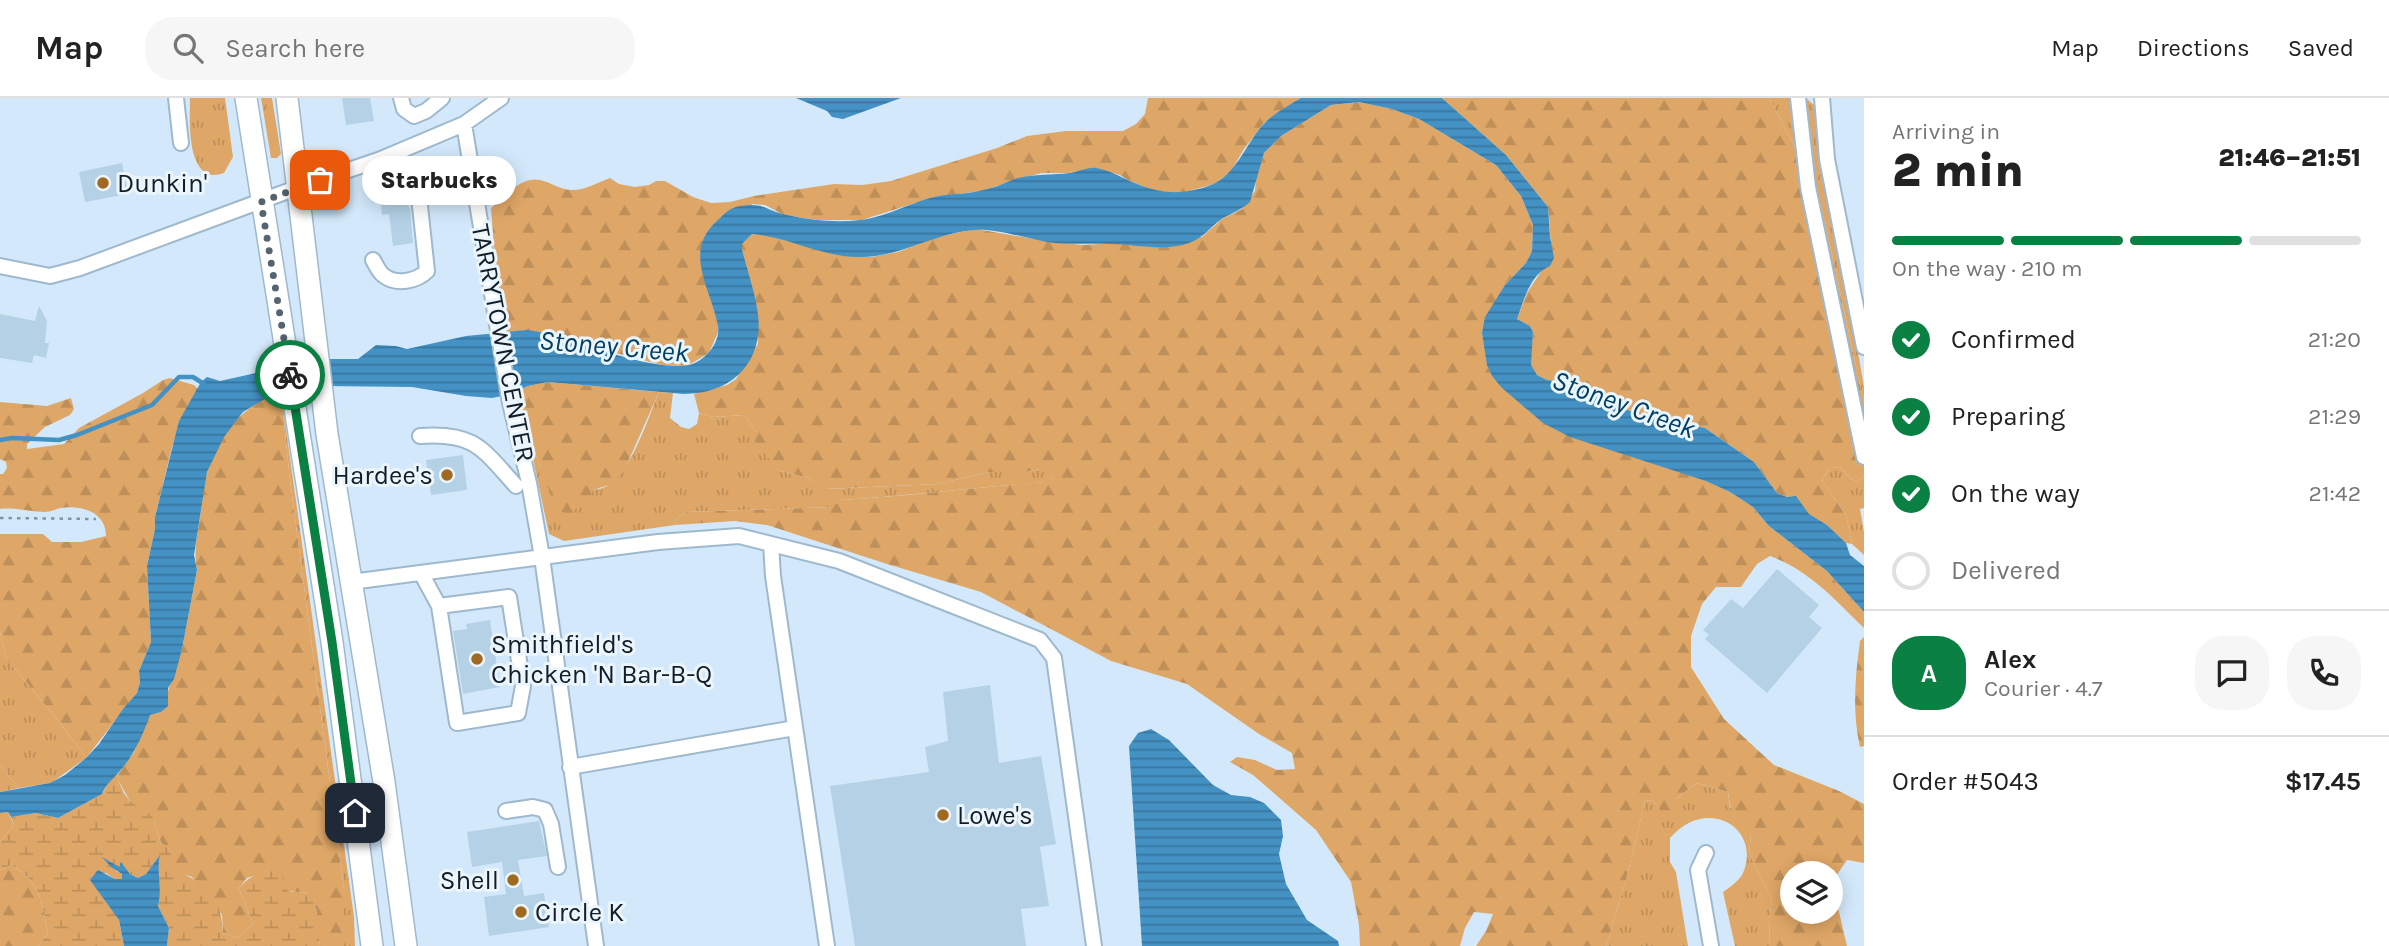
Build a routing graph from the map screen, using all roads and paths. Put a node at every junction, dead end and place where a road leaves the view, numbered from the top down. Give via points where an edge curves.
1 (176, 98) edge
2 (246, 98) edge
3 (287, 98) edge
4 (401, 98) edge
5 (442, 98) edge
6 (501, 98) edge
7 (1798, 98) edge
8 (1822, 98) edge
9 (464, 124) junction
10 (181, 143) dead end
11 (422, 182) dead end
12 (299, 187) junction
13 (261, 202) junction
14 (373, 260) dead end
15 (0, 266) edge
16 (1864, 347) edge
17 (1861, 430) edge
18 (420, 436) dead end
19 (1864, 457) edge
20 (522, 484) junction
21 (0, 518) edge
22 (96, 519) dead end
23 (771, 544) junction
24 (542, 557) junction
25 (421, 573) junction
26 (351, 582) junction
27 (439, 606) junction
28 (795, 728) junction
29 (570, 767) junction
30 (384, 782) junction
31 (352, 787) junction
32 (506, 811) dead end
33 (1706, 853) dead end
34 (558, 867) dead end
35 (372, 946) edge
36 (406, 946) edge
37 (596, 946) edge
38 (827, 946) edge
39 (1094, 946) edge
40 (1711, 946) edge

1 - 10 street
2 - 13 highway
3 - 12 highway
4 - 5 street via 404,109 414,116
6 - 9 street
7 - 17 street via 1808,187
8 - 16 street via 1827,159
9 - 12 street
9 - 20 street, TARRYTOWN CENTER
11 - 14 street via 418,197 427,271 420,278 393,279 383,276
12 - 13 street
12 - 26 highway via 327,434
13 - 15 street via 61,275
13 - 31 highway
17 - 19 street
18 - 20 street via 444,434 472,441
20 - 24 street, TARRYTOWN CENTER
21 - 22 path
23 - 24 street via 739,536
23 - 28 street
23 - 39 street via 839,561 1040,640 1054,659
24 - 25 street
24 - 29 street, TARRYTOWN CENTER
25 - 26 street
25 - 27 street
26 - 30 highway
27 - 27 street via 457,723 518,713 523,686 509,597
28 - 29 street
28 - 38 street
29 - 37 street, TARRYTOWN CENTER
30 - 31 highway
30 - 36 highway
31 - 35 highway
32 - 34 street via 545,810
33 - 40 street via 1698,870

